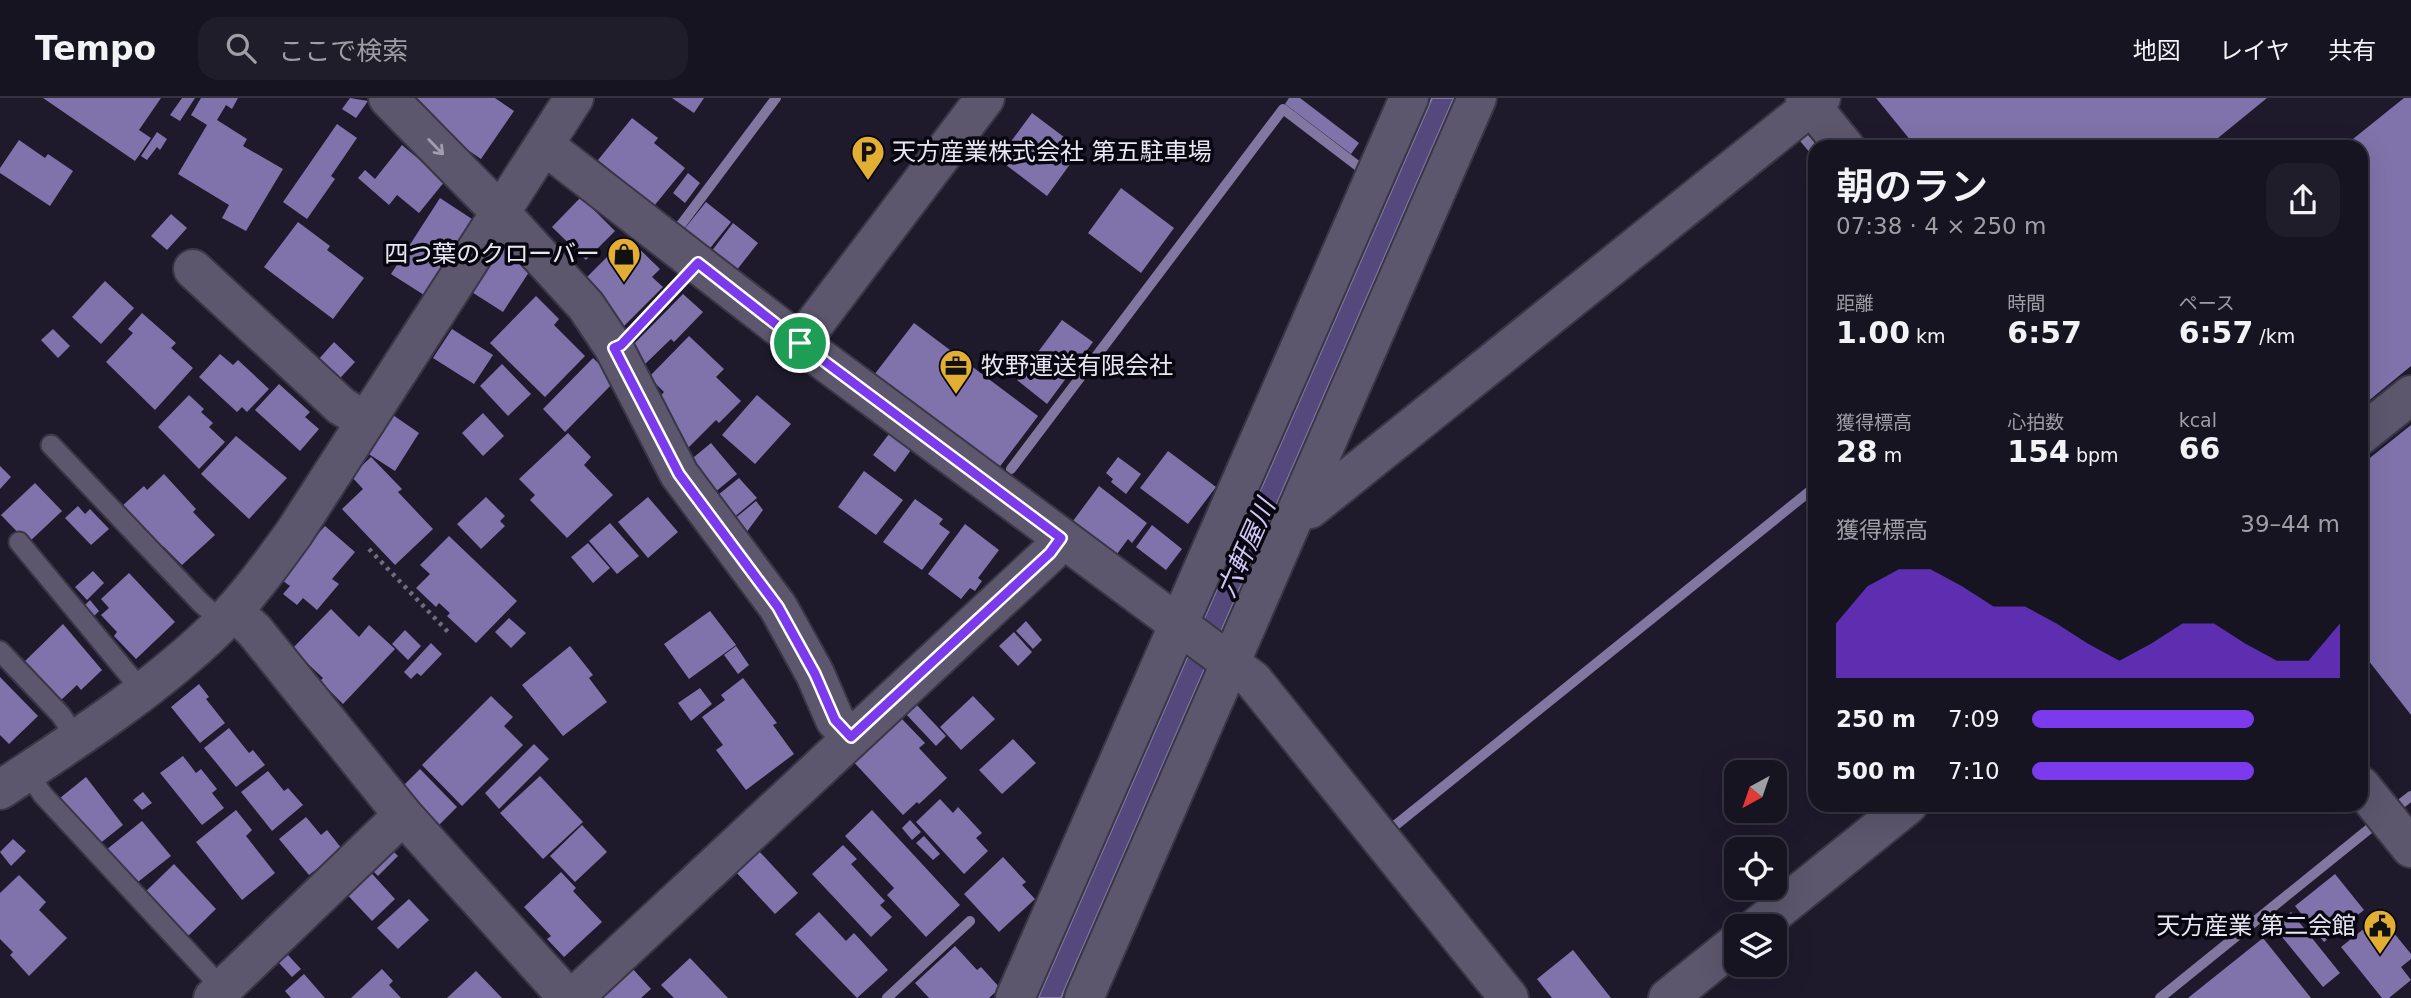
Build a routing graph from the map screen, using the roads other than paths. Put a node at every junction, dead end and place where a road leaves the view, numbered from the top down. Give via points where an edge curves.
1 (388, 98) edge
2 (574, 98) edge
3 (985, 98) edge
4 (1409, 98) edge
5 (1477, 98) edge
6 (1812, 100) edge
7 (1840, 140) edge
8 (544, 145) junction
9 (500, 212) junction
10 (193, 269) dead end
11 (800, 343) junction
12 (2411, 395) edge
13 (366, 421) junction
14 (2368, 429) edge
15 (51, 445) dead end
16 (1300, 505) junction
17 (1061, 538) junction
18 (19, 542) dead end
19 (228, 616) junction
20 (1181, 628) junction
21 (0, 651) edge
22 (1227, 661) junction
23 (143, 692) junction
24 (851, 737) junction
25 (76, 738) junction
26 (13, 781) edge
27 (2368, 795) edge
28 (1899, 812) edge
29 (403, 816) junction
30 (2411, 848) edge
31 (1773, 914) edge
32 (1724, 953) edge
33 (218, 993) edge
34 (571, 998) edge
35 (1015, 998) edge
36 (1084, 998) edge
37 (1509, 998) edge
38 (1668, 998) edge

1 -> 9 street
2 - 8 street
3 - 11 street
4 - 20 street
5 - 16 street
6 - 7 street
6 - 16 street via 1310,509
8 - 9 street
8 - 11 street
9 - 13 street
9 - 24 street via 586,306 614,348 679,474 778,607 835,720
10 - 13 street via 341,406
11 - 17 street
12 - 14 street
13 - 19 street via 294,533
15 - 19 lane via 201,603
16 - 22 street
17 - 20 street
17 - 24 street
18 - 23 lane
19 - 23 street
19 - 29 street via 254,630
20 - 22 street
20 - 35 street
21 - 25 lane via 60,714
22 - 36 street
22 - 37 street via 1253,680
23 - 25 street
24 - 34 street
25 - 26 street
26 - 33 lane via 43,795
27 - 30 street
28 - 31 street
29 - 33 street
29 - 34 street
32 - 38 street

